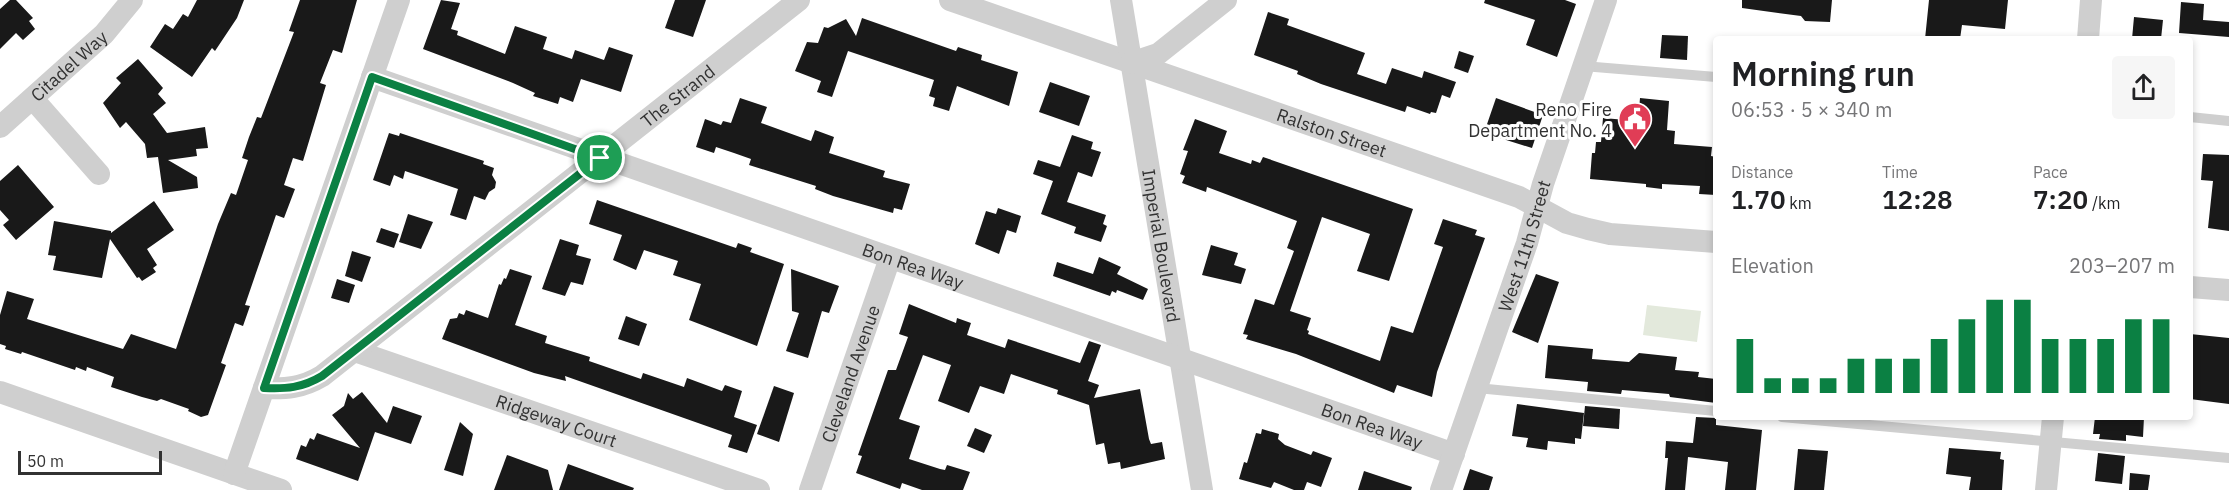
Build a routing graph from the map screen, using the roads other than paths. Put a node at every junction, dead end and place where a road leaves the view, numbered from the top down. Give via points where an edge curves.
1 (132, 0) edge
2 (399, 0) edge
3 (799, 0) edge
4 (950, 0) edge
5 (1121, 0) edge
6 (1226, 0) edge
7 (1606, 0) edge
8 (2091, 0) edge
9 (2088, 36) edge
10 (1131, 63) junction
11 (1583, 66) junction
12 (372, 77) junction
13 (1713, 77) edge
14 (33, 99) junction
15 (2193, 117) edge
16 (2229, 121) edge
17 (0, 127) edge
18 (600, 158) junction
19 (99, 174) dead end
20 (1537, 206) junction
21 (1713, 242) edge
22 (890, 258) junction
23 (2193, 286) edge
24 (2229, 290) edge
25 (355, 351) junction
26 (1180, 358) junction
27 (264, 388) junction
28 (1477, 388) junction
29 (0, 392) edge
30 (1713, 411) edge
31 (1814, 420) edge
32 (2053, 420) edge
33 (2050, 442) junction
34 (1454, 454) junction
35 (2229, 458) edge
36 (231, 481) edge
37 (281, 490) edge
38 (759, 490) edge
39 (810, 490) edge
40 (1202, 490) edge
41 (1442, 490) edge
42 (2046, 490) edge

1 - 14 street, Citadel Way via 104,33
2 - 12 street
3 - 18 street, The Strand
4 - 10 street, Ralston Street
5 - 10 street, Imperial Boulevard
6 - 10 street via 1158,54
7 - 11 street, West 11th Street
8 - 9 street
10 - 20 street, Ralston Street
10 - 26 street, Imperial Boulevard
11 - 13 lane
11 - 20 street, West 11th Street
12 - 18 street, Bon Rea Way
12 - 27 street
14 - 17 street, Citadel Way
14 - 19 street
15 - 16 lane
18 - 22 street, Bon Rea Way
18 - 25 street, The Strand
20 - 21 street, Ralston Street via 1567,223 1610,234
20 - 28 street, West 11th Street
22 - 26 street, Bon Rea Way
22 - 39 street, Cleveland Avenue
23 - 24 street
25 - 27 street, The Strand via 310,384 292,389
25 - 38 street, Ridgeway Court
26 - 34 street, Bon Rea Way
26 - 40 street, Imperial Boulevard
27 - 36 street
28 - 30 lane
28 - 34 street, West 11th Street
29 - 36 street
31 - 33 lane
32 - 33 street
33 - 35 lane
33 - 42 street
34 - 41 street, West 11th Street
36 - 37 street

